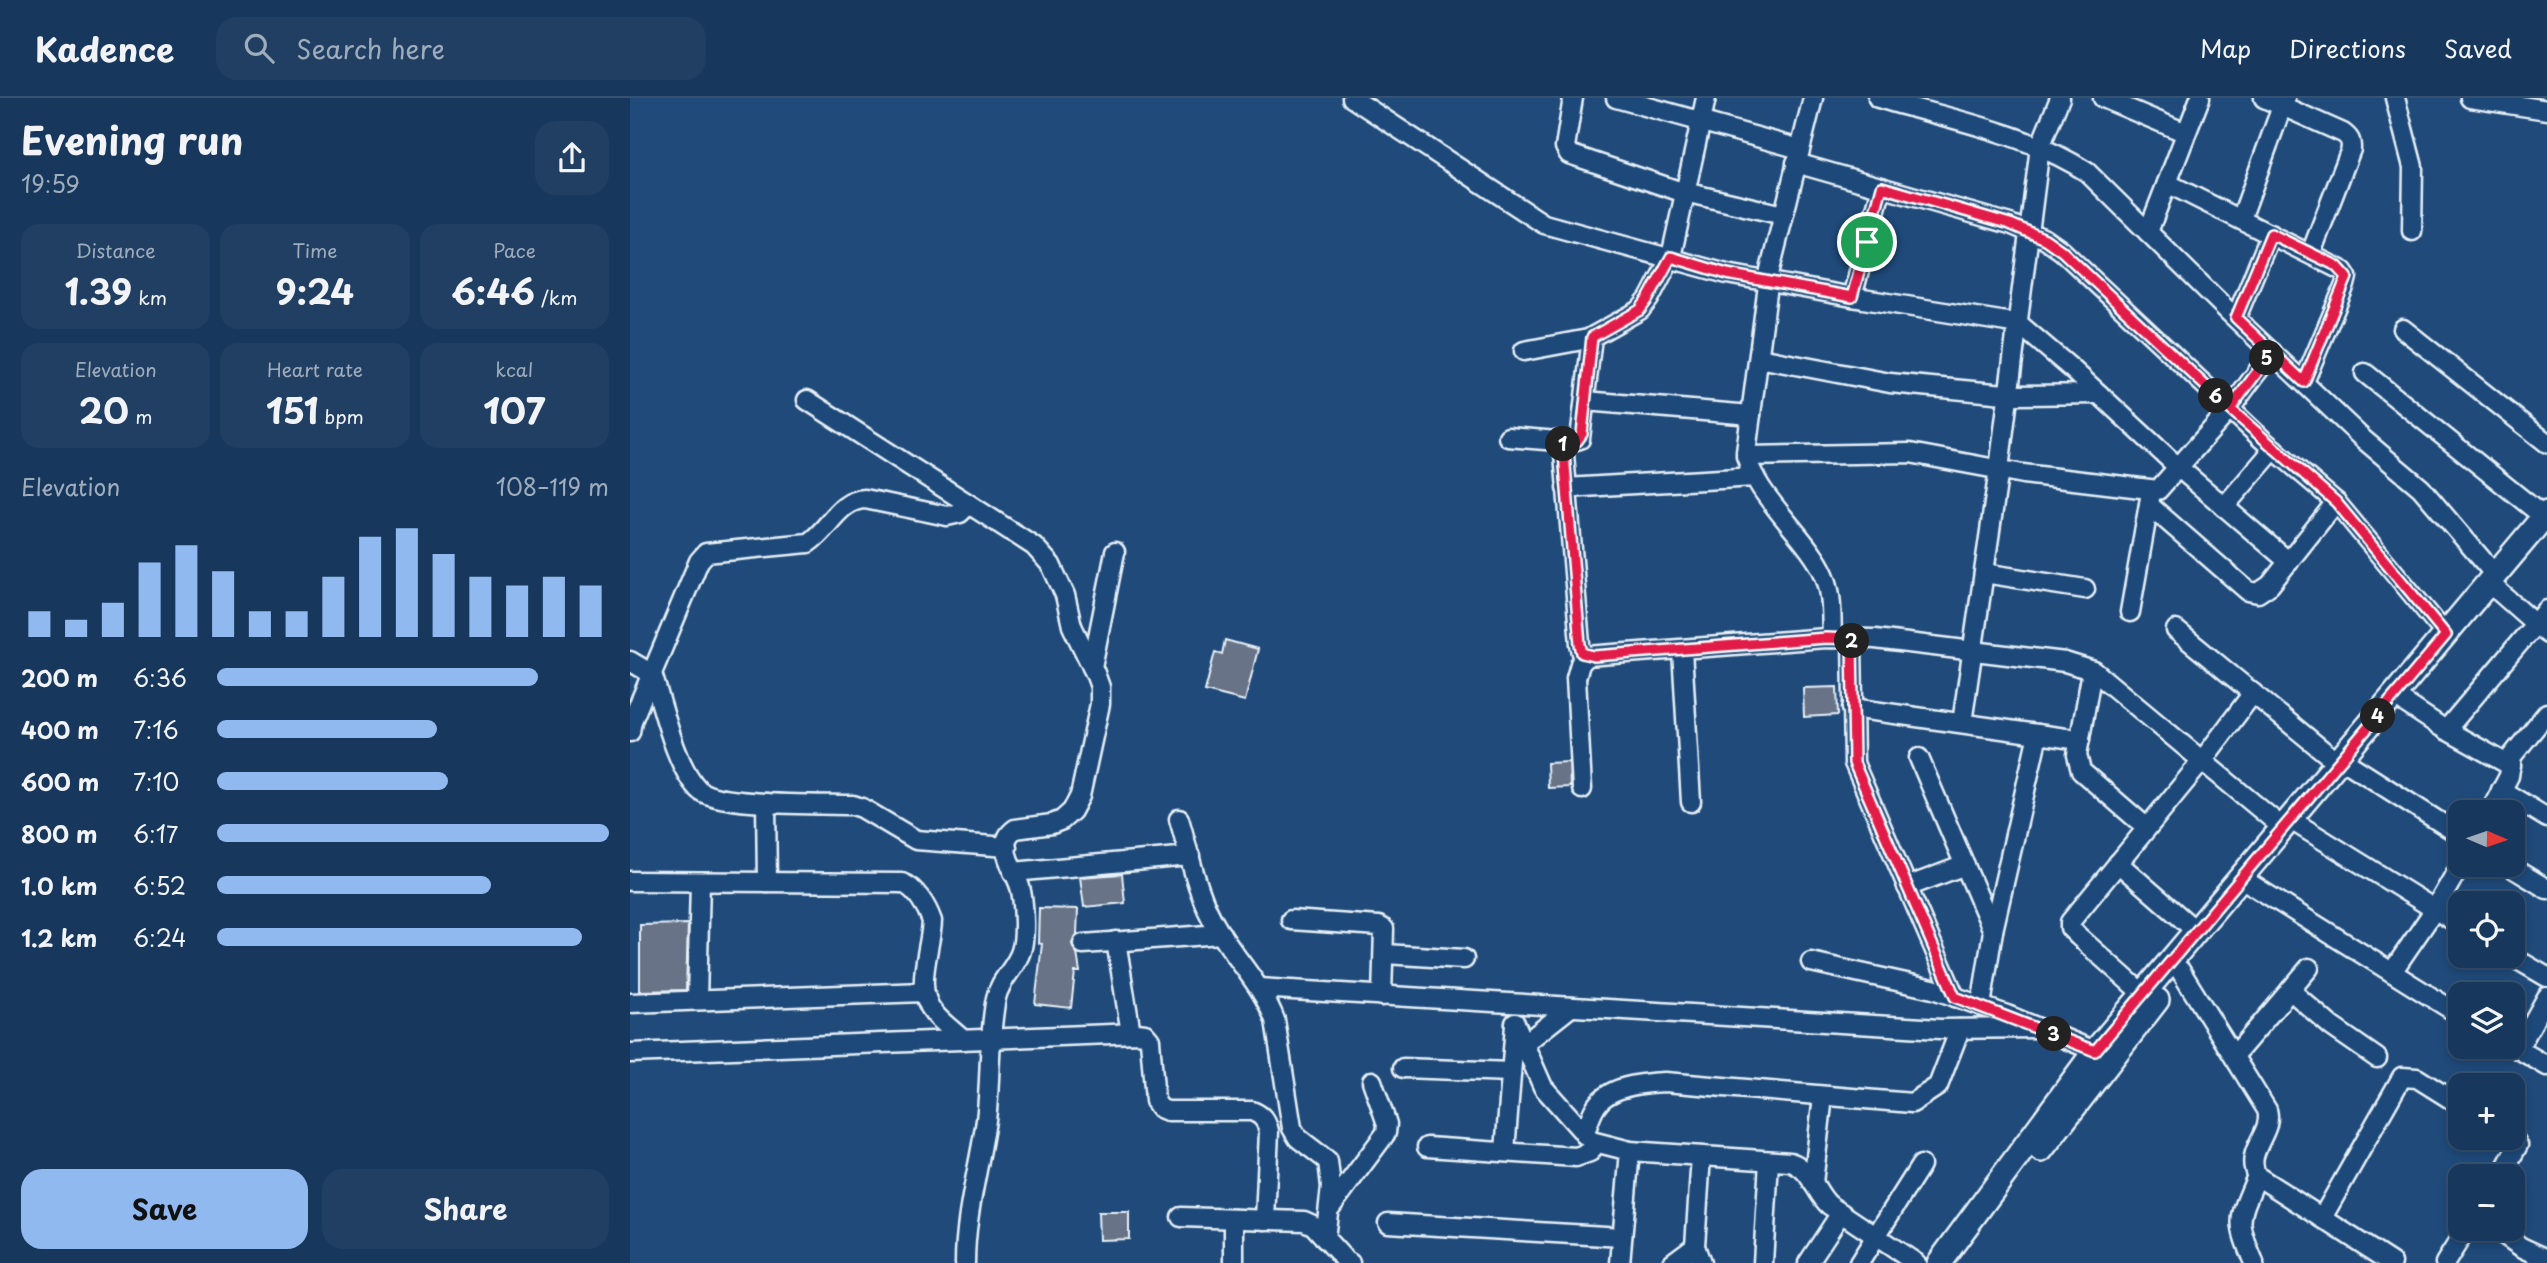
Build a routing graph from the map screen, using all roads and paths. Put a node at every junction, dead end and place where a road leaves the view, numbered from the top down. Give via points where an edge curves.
1 (1352, 98) edge
2 (1573, 98) edge
3 (1616, 98) edge
4 (1706, 98) edge
5 (1813, 98) edge
6 (2060, 98) edge
7 (2103, 98) edge
8 (2200, 98) edge
9 (2264, 98) edge
10 (2395, 98) edge
11 (2470, 98) edge
12 (1883, 99) edge
13 (2284, 102) edge
14 (2547, 110) edge
15 (1701, 123) junction
16 (2186, 133) junction
17 (2040, 147) junction
18 (1798, 156) junction
19 (2167, 183) junction
20 (1882, 187) junction
21 (1685, 192) junction
22 (1783, 215) junction
23 (2241, 219) junction
24 (2029, 230) junction
25 (2412, 231) dead end
26 (2148, 232) junction
27 (2271, 234) junction
28 (2311, 253) junction
29 (1671, 257) junction
30 (1769, 282) junction
31 (1852, 297) junction
32 (2236, 318) junction
33 (2019, 324) junction
34 (2403, 329) dead end
35 (1592, 337) junction
36 (1524, 351) dead end
37 (2272, 352) junction
38 (1759, 358) junction
39 (2365, 373) dead end
40 (2304, 382) junction
41 (2008, 394) junction
42 (2099, 394) junction
43 (807, 400) dead end
44 (1585, 401) junction
45 (2230, 409) junction
46 (1751, 415) junction
47 (1508, 437) dead end
48 (1563, 442) junction
49 (2547, 443) edge
50 (2273, 449) junction
51 (1746, 456) junction
52 (2179, 468) junction
53 (1999, 470) junction
54 (1755, 477) junction
55 (1566, 488) junction
56 (2150, 498) junction
57 (2336, 502) junction
58 (969, 504) junction
59 (2224, 507) junction
60 (2546, 519) edge
61 (1115, 552) dead end
62 (2288, 562) junction
63 (1984, 573) junction
64 (2496, 582) junction
65 (2085, 589) dead end
66 (2472, 611) junction
67 (2130, 612) dead end
68 (2543, 623) edge
69 (2176, 630) dead end
70 (2446, 635) junction
71 (1832, 638) junction
72 (1852, 639) junction
73 (1682, 650) junction
74 (1973, 651) junction
75 (1587, 656) junction
76 (630, 661) edge
77 (1092, 667) junction
78 (2092, 671) junction
79 (652, 674) junction
80 (2253, 693) junction
81 (2402, 701) junction
82 (1852, 708) junction
83 (2547, 713) edge
84 (1962, 723) junction
85 (2446, 730) junction
86 (630, 732) edge
87 (2038, 734) junction
88 (2080, 740) junction
89 (1919, 758) dead end
90 (2202, 761) junction
91 (2344, 763) junction
92 (2511, 766) junction
93 (1582, 789) dead end
94 (2501, 790) junction
95 (2496, 800) edge
96 (1691, 802) dead end
97 (766, 803) junction
98 (2547, 818) edge
99 (1180, 819) dead end
100 (2291, 827) junction
101 (2147, 828) junction
102 (2448, 828) edge
103 (1007, 847) junction
104 (1191, 856) junction
105 (2118, 863) junction
106 (1965, 865) junction
107 (1013, 872) junction
108 (2525, 876) edge
109 (2453, 877) edge
110 (630, 881) edge
111 (699, 882) junction
112 (767, 882) junction
113 (2249, 883) junction
114 (1907, 887) junction
115 (2547, 890) edge
116 (2435, 909) junction
117 (2448, 917) edge
118 (1291, 920) dead end
119 (2196, 930) junction
120 (1993, 931) junction
121 (1221, 934) junction
122 (1116, 942) junction
123 (1083, 944) dead end
124 (1385, 954) junction
125 (1464, 959) dead end
126 (1811, 962) dead end
127 (2525, 964) edge
128 (2309, 968) dead end
129 (2180, 970) junction
130 (2392, 972) junction
131 (2547, 977) edge
132 (1259, 988) junction
133 (2290, 990) junction
134 (924, 992) junction
135 (2143, 994) junction
136 (1382, 996) junction
137 (1955, 997) junction
138 (2547, 997) edge
139 (697, 1000) junction
140 (630, 1003) edge
141 (1516, 1004) junction
142 (1981, 1006) junction
143 (1571, 1007) junction
144 (2448, 1007) edge
145 (1515, 1023) junction
146 (2038, 1028) junction
147 (1960, 1029) junction
148 (2525, 1032) edge
149 (1131, 1033) junction
150 (991, 1038) junction
151 (963, 1040) junction
152 (1524, 1044) junction
153 (2095, 1051) junction
154 (630, 1053) edge
155 (2525, 1053) edge
156 (2234, 1056) junction
157 (2377, 1058) dead end
158 (2547, 1066) edge
159 (1403, 1068) dead end
160 (1510, 1079) junction
161 (1372, 1081) dead end
162 (1543, 1087) junction
163 (1823, 1096) junction
164 (2448, 1097) edge
165 (1269, 1131) junction
166 (1296, 1135) junction
167 (1590, 1139) junction
168 (1427, 1147) dead end
169 (1630, 1151) junction
170 (1505, 1152) junction
171 (1701, 1156) junction
172 (1769, 1161) junction
173 (1921, 1166) dead end
174 (2257, 1176) junction
175 (1813, 1182) junction
176 (1328, 1210) junction
177 (1841, 1213) junction
178 (1181, 1217) dead end
179 (2322, 1218) junction
180 (1234, 1219) junction
181 (1265, 1220) junction
182 (1388, 1223) dead end
183 (1877, 1236) junction
184 (1622, 1237) junction
185 (2459, 1241) edge
186 (2512, 1241) edge
187 (1332, 1250) edge
188 (1698, 1255) edge
189 (2547, 1259) edge
190 (2388, 1262) edge
191 (965, 1263) edge
192 (1234, 1263) edge
193 (1350, 1263) edge
194 (1620, 1263) edge
195 (1672, 1263) edge
196 (1763, 1263) edge
197 (1808, 1263) edge
198 (1859, 1263) edge
199 (1916, 1263) edge
200 (1939, 1263) edge
201 (1957, 1263) edge
202 (2254, 1263) edge
203 (2445, 1263) edge

1 - 29 street via 1544,224
2 - 21 street via 1565,146 1569,154
3 - 15 street
4 - 15 street
5 - 18 street
6 - 17 street
7 - 16 street
8 - 16 street
9 - 13 street
10 - 25 street via 2413,167
11 - 14 street
12 - 17 street
13 - 23 street
13 - 28 street via 2343,133 2351,143
15 - 18 street
15 - 21 street
16 - 19 street
17 - 24 street
17 - 26 street via 2087,172
18 - 20 street
18 - 22 street
19 - 23 street
19 - 26 street
20 - 24 street
20 - 31 street
21 - 22 street
21 - 29 street
22 - 30 street
23 - 27 street
24 - 33 street
24 - 45 street via 2062,251
26 - 32 street
27 - 28 street
27 - 32 street
28 - 40 street via 2337,266 2347,277
29 - 30 street
29 - 35 street via 1640,310
30 - 31 street
30 - 38 street
31 - 33 street
32 - 37 street
33 - 41 street
33 - 42 street
34 - 49 street
35 - 36 street
35 - 44 street
37 - 40 street
37 - 45 street
38 - 41 street via 1890,383
38 - 46 street
39 - 60 street
40 - 64 street via 2421,488
41 - 42 street
41 - 53 street
42 - 52 street
43 - 58 street
44 - 46 street
44 - 48 street via 1580,439
45 - 50 street
45 - 52 street
46 - 51 street
47 - 48 street
48 - 55 street
50 - 57 street
50 - 59 street
51 - 53 street via 1910,453
51 - 54 street
52 - 56 street
52 - 59 street
53 - 56 street
53 - 63 street
54 - 55 street
54 - 71 street via 1823,570 1830,596
55 - 75 street via 1580,644
56 - 62 street via 2248,590 2264,590
56 - 67 street
57 - 62 street
57 - 70 street
58 - 77 street via 1034,546 1051,565
58 - 79 street via 953,517 854,500 808,543 706,553
59 - 62 street
60 - 64 main road
61 - 77 street
63 - 65 street
63 - 74 street
64 - 66 main road
64 - 68 street
66 - 70 main road
66 - 81 main road
68 - 85 street
69 - 80 street
70 - 91 main road
71 - 72 street
71 - 73 street
72 - 74 street
72 - 82 street
73 - 75 street
73 - 96 street
74 - 78 street via 2065,662
74 - 84 street
75 - 93 street via 1576,678
76 - 79 street
77 - 103 street via 1100,687 1100,704 1080,796 1062,820 1010,832
78 - 88 street
78 - 90 street
79 - 86 street
79 - 97 street via 682,764 700,792
80 - 90 street
80 - 91 street
81 - 85 street
81 - 91 main road
82 - 84 street
82 - 114 street via 1854,763
83 - 92 street via 2516,749
84 - 87 street
85 - 92 street
87 - 88 street
87 - 120 street
88 - 101 street via 2081,771
89 - 106 street
90 - 100 street
90 - 101 street
91 - 100 main road
91 - 102 street
92 - 94 street
94 - 95 street
94 - 98 street
97 - 103 street via 853,805 916,840
97 - 112 street
99 - 104 street
100 - 113 main road
100 - 116 street
100 - 119 main road
101 - 105 street
103 - 107 street
104 - 107 street
104 - 121 street via 1205,903
105 - 119 street
105 - 135 street via 2073,916 2070,928
106 - 114 street
106 - 120 street
107 - 150 street via 1023,900 1023,948 997,995
108 - 115 street
109 - 116 street
110 - 111 street
111 - 112 street
111 - 139 street
112 - 134 street via 908,885 932,921
113 - 129 main road
113 - 130 street
114 - 137 street
116 - 117 street
116 - 130 street
118 - 124 street via 1379,926 1386,935
119 - 135 main road
120 - 142 street
121 - 122 street
121 - 132 street
122 - 123 street
122 - 149 street
124 - 125 street
124 - 136 street
126 - 137 street
127 - 131 street
128 - 133 street
129 - 156 street
129 - 201 main road
130 - 144 street
132 - 136 street
132 - 166 street via 1275,1020
133 - 156 street
133 - 157 street
134 - 139 street
134 - 151 street via 934,1014
135 - 153 main road
136 - 141 street
137 - 142 street
138 - 148 street
139 - 140 street
141 - 143 street
141 - 145 street
142 - 146 street
143 - 147 street
143 - 152 street
145 - 152 street
145 - 160 street
146 - 147 street
146 - 153 street
147 - 163 street via 1938,1086 1912,1103
149 - 150 street
149 - 165 street via 1145,1034 1150,1040 1155,1101 1160,1108 1252,1111 1266,1121
150 - 151 street
150 - 191 street via 986,1120 967,1217
151 - 154 street
152 - 162 street
153 - 200 main road
155 - 158 street
156 - 174 street via 2269,1116 2252,1163
159 - 160 street
160 - 162 street
160 - 170 street
161 - 176 street via 1386,1133
162 - 167 street
163 - 167 street via 1665,1082 1631,1085 1600,1102
163 - 175 street
164 - 179 street via 2417,1078 2402,1077
165 - 166 street
165 - 181 street
166 - 176 street via 1328,1161
167 - 169 street
167 - 170 street via 1590,1152 1576,1157
168 - 170 street
169 - 171 street
169 - 184 street
171 - 172 street
171 - 188 street
172 - 175 street via 1799,1165
172 - 196 street
173 - 183 street
174 - 179 street
174 - 202 street via 2240,1218
175 - 177 street via 1822,1198
176 - 187 street
177 - 183 street
177 - 197 street
178 - 180 street
179 - 190 street
180 - 181 street
180 - 192 street
181 - 187 street via 1313,1225
182 - 184 street
183 - 198 street
183 - 199 street
184 - 194 street
185 - 203 street
186 - 189 street
187 - 193 street
188 - 195 street

